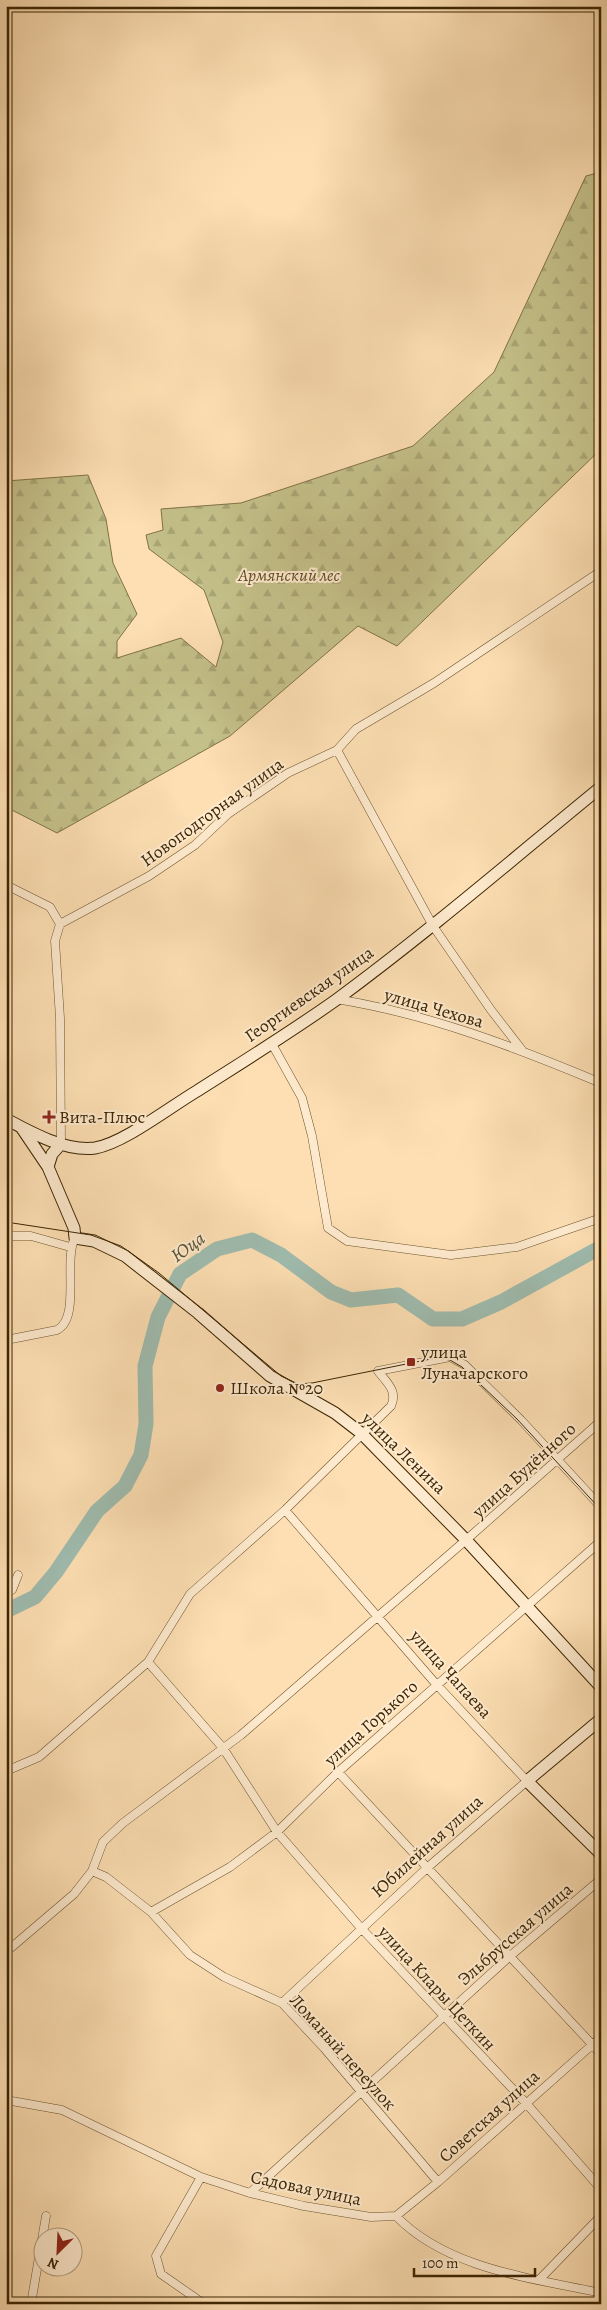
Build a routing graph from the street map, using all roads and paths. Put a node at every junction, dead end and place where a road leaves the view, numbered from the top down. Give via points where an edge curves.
1 (601, 571) edge
2 (337, 750) junction
3 (601, 787) edge
4 (6, 885) edge
5 (60, 924) junction
6 (433, 926) junction
7 (336, 999) junction
8 (272, 1044) junction
9 (522, 1050) junction
10 (601, 1083) edge
11 (6, 1119) edge
12 (21, 1127) junction
13 (61, 1144) junction
14 (48, 1168) junction
15 (601, 1218) edge
16 (6, 1236) edge
17 (73, 1242) junction
18 (6, 1340) edge
19 (601, 1421) edge
20 (361, 1433) junction
21 (557, 1460) junction
22 (601, 1508) edge
23 (284, 1510) junction
24 (466, 1540) junction
25 (601, 1541) edge
26 (18, 1575) dead end
27 (6, 1591) edge
28 (526, 1606) junction
29 (377, 1618) junction
30 (148, 1662) junction
31 (436, 1684) junction
32 (601, 1687) edge
33 (601, 1719) edge
34 (223, 1748) junction
35 (6, 1770) edge
36 (338, 1772) junction
37 (527, 1781) junction
38 (278, 1832) junction
39 (601, 1854) edge
40 (427, 1868) junction
41 (92, 1871) junction
42 (601, 1879) edge
43 (152, 1912) junction
44 (361, 1928) junction
45 (6, 1952) edge
46 (509, 1957) junction
47 (282, 2003) junction
48 (442, 2017) junction
49 (601, 2037) edge
50 (592, 2045) junction
51 (601, 2054) edge
52 (362, 2092) junction
53 (6, 2100) edge
54 (525, 2102) junction
55 (201, 2177) junction
56 (438, 2182) junction
57 (601, 2188) edge
58 (250, 2193) junction
59 (46, 2216) dead end
60 (396, 2216) junction
61 (601, 2216) edge
62 (539, 2280) junction
63 (601, 2293) edge
64 (31, 2304) edge
65 (204, 2304) edge

1 - 2 street, Новоподгорная улица via 434,683 356,729
2 - 5 street, Новоподгорная улица via 288,774 228,814 195,845 149,876
2 - 6 street
3 - 6 main road, Георгиевская улица
4 - 5 street via 50,907
5 - 13 street via 55,941 60,1018
6 - 7 main road, Георгиевская улица
6 - 9 street, улица Чехова
7 - 8 main road, Георгиевская улица
7 - 9 street, улица Чехова via 418,1016
8 - 13 main road, Георгиевская улица via 108,1144 90,1148
8 - 15 street via 302,1098 328,1228 347,1241 451,1255 517,1247
9 - 10 street, улица Чехова
11 - 12 main road, Георгиевская улица
12 - 13 main road, Георгиевская улица
12 - 14 main road
13 - 14 main road via 52,1154
14 - 17 main road via 74,1228
16 - 17 street
17 - 18 street via 68,1316 63,1326
17 - 20 main road, улица Ленина via 94,1241 125,1256 198,1313 270,1376 335,1413
19 - 21 street, улица Будённого
20 - 21 street via 390,1406 394,1398 392,1389 378,1372 450,1357 465,1365
20 - 23 street
20 - 24 main road, улица Ленина
21 - 22 street
21 - 24 street, улица Будённого
23 - 29 street, улица Чапаева
23 - 30 street via 190,1594
24 - 28 main road, улица Ленина
24 - 29 street, улица Будённого
25 - 28 street, улица Горького
26 - 27 street via 12,1590
28 - 31 street, улица Горького
28 - 32 main road, улица Ленина
29 - 31 street, улица Чапаева
29 - 34 street, улица Будённого
30 - 34 street, улица Клары Цеткин
30 - 35 street via 39,1757
31 - 36 street, улица Горького
31 - 37 street, улица Чапаева
33 - 37 main road, Юбилейная улица
34 - 38 street, улица Клары Цеткин
34 - 41 street, улица Будённого via 103,1842
36 - 38 street, улица Горького
36 - 40 street
37 - 39 main road, улица Чапаева
37 - 40 street, Юбилейная улица
38 - 43 street, улица Горького via 230,1867
38 - 44 street, улица Клары Цеткин
40 - 44 street, Юбилейная улица
40 - 46 street
41 - 43 street, Ломаный переулок via 106,1877
41 - 45 street, улица Будённого via 74,1894
42 - 46 street, Эльбрусская улица
43 - 47 street, Ломаный переулок via 190,1955 224,1977
44 - 47 street, Юбилейная улица
44 - 48 street, улица Клары Цеткин
46 - 48 street, Эльбрусская улица
46 - 50 street
47 - 52 street, Ломаный переулок
48 - 52 street, Эльбрусская улица
48 - 54 street, улица Клары Цеткин
49 - 50 street, Советская улица
50 - 51 street
50 - 54 street, Советская улица
52 - 56 street, Ломаный переулок
52 - 58 street, Эльбрусская улица
53 - 55 street, Садовая улица via 62,2110
54 - 56 street, Советская улица
54 - 57 street, улица Клары Цеткин
55 - 58 street, Садовая улица
55 - 65 street via 156,2256 161,2274
56 - 60 street, Советская улица
58 - 60 street, Садовая улица via 312,2208 371,2217
59 - 64 street
60 - 62 street via 409,2230 476,2265
61 - 62 street
62 - 63 street

